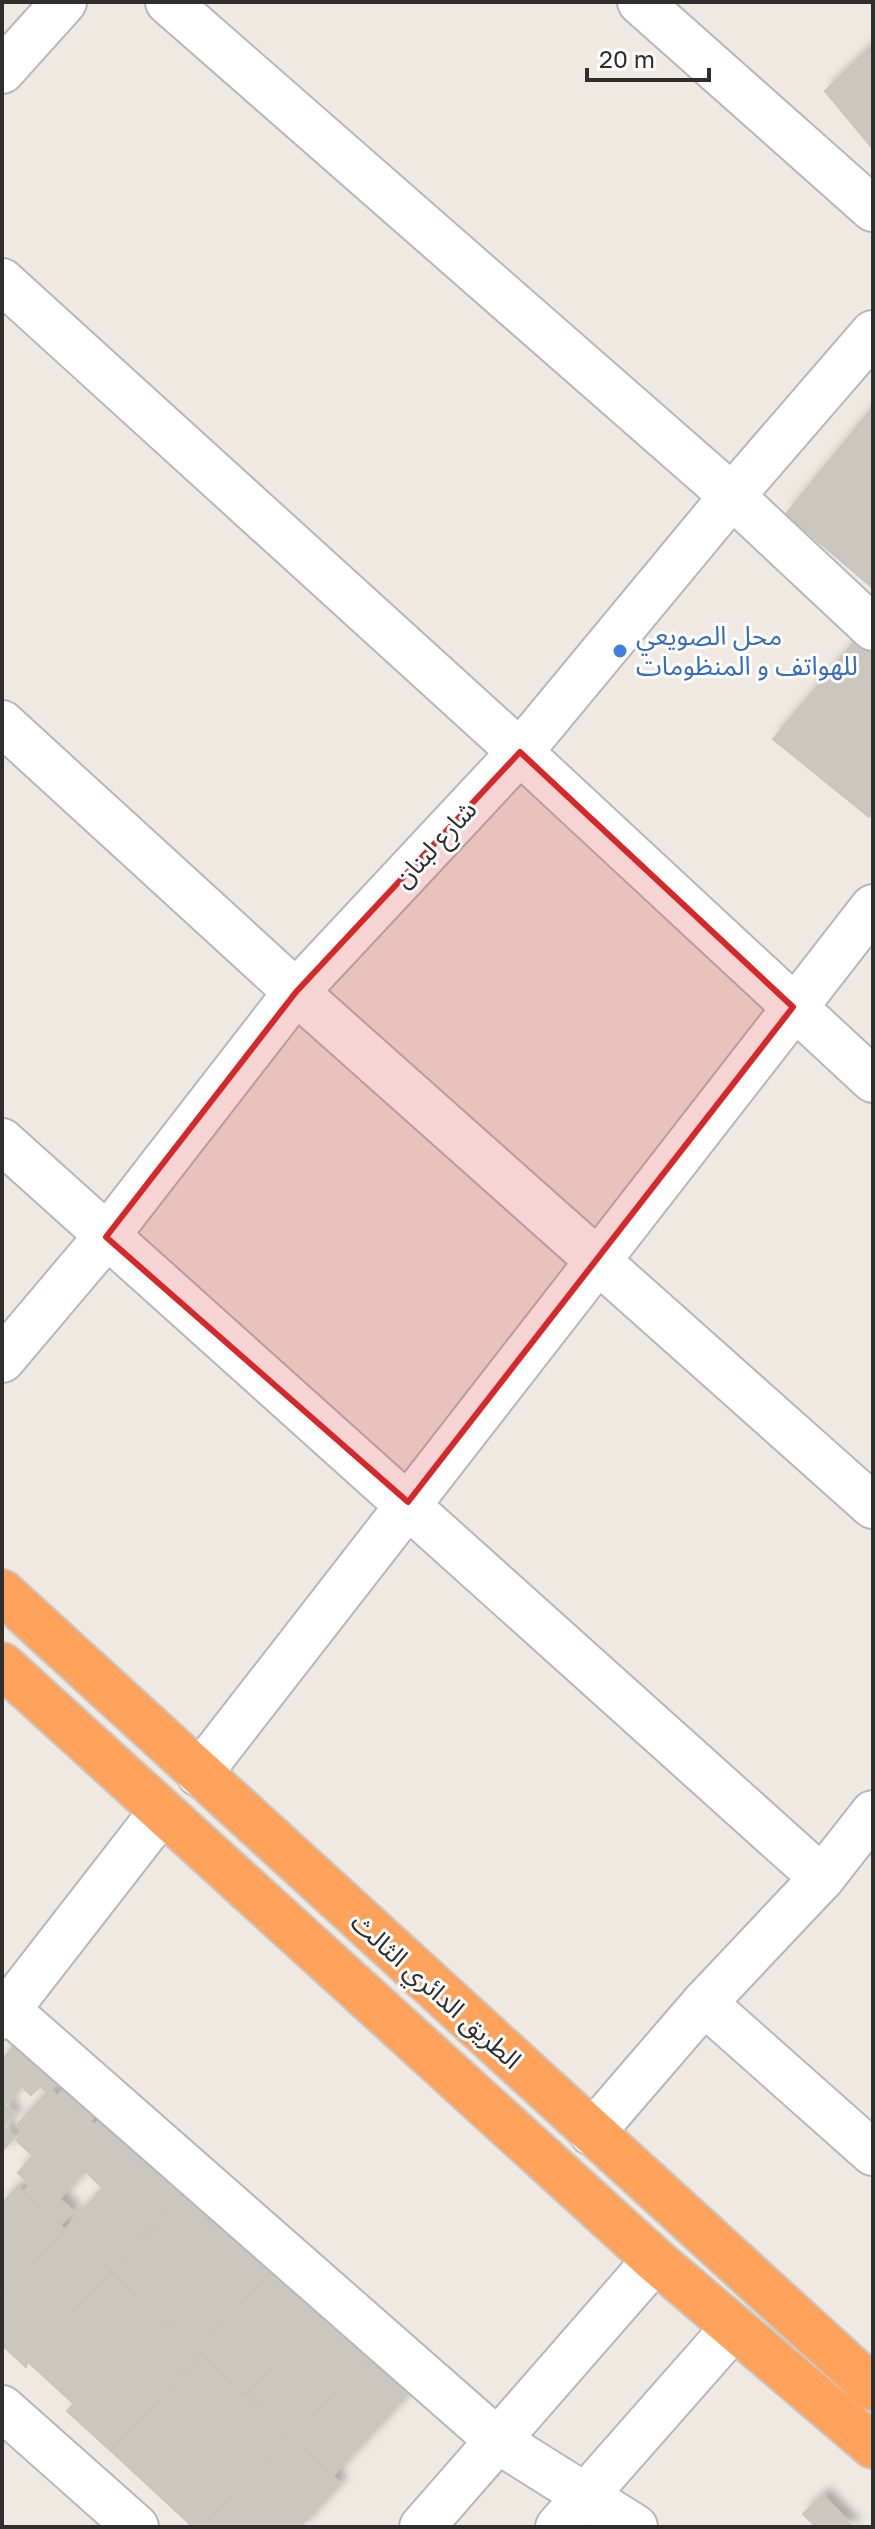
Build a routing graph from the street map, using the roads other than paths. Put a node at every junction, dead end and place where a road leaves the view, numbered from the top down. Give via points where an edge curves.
1 (64, 2) edge
2 (168, 2) edge
3 (640, 2) edge
4 (2, 71) edge
5 (873, 209) edge
6 (2, 281) edge
7 (873, 333) edge
8 (732, 496) junction
9 (873, 628) edge
10 (2, 723) edge
11 (520, 752) junction
12 (873, 907) edge
13 (296, 992) junction
14 (793, 1007) junction
15 (873, 1080) edge
16 (2, 1141) edge
17 (106, 1237) junction
18 (597, 1260) junction
19 (2, 1360) edge
20 (408, 1502) junction
21 (873, 1506) edge
22 (2, 1592) edge
23 (2, 1665) edge
24 (199, 1774) junction
25 (162, 1811) junction
26 (873, 1813) edge
27 (822, 1878) junction
28 (704, 2003) junction
29 (4, 2011) edge
30 (592, 2133) junction
31 (873, 2153) edge
32 (655, 2260) junction
33 (734, 2327) junction
34 (873, 2388) edge
35 (2, 2408) edge
36 (498, 2441) junction
37 (873, 2446) edge
38 (570, 2511) edge
39 (136, 2527) edge
40 (422, 2527) edge
41 (635, 2527) edge

1 - 4 street
2 - 8 street
3 - 5 street
6 - 11 street
7 - 8 street, شارع لبنان
8 - 9 street
8 - 11 street, شارع لبنان
10 - 13 street
11 - 13 street, شارع لبنان
11 - 14 street
12 - 14 street
13 - 17 street, شارع لبنان
13 - 18 street
14 - 15 street
14 - 18 street
16 - 17 street
17 - 19 street, شارع لبنان
17 - 20 street
18 - 20 street
18 - 21 street
20 - 24 street
20 - 27 street
22 - 24 highway, الطريق الدائري الثالث
23 - 25 highway, الطريق الدائري الثالث
24 - 30 highway, الطريق الدائري الثالث
25 - 29 street
25 - 32 highway, الطريق الدائري الثالث
26 - 27 street
27 - 28 street
28 - 30 street
28 - 31 street
29 - 36 street
30 - 34 highway, الطريق الدائري الثالث
32 - 33 highway, الطريق الدائري الثالث
32 - 36 street
33 - 37 highway, الطريق الدائري الثالث
33 - 38 street
35 - 39 street
36 - 38 street
36 - 40 street
38 - 41 street

